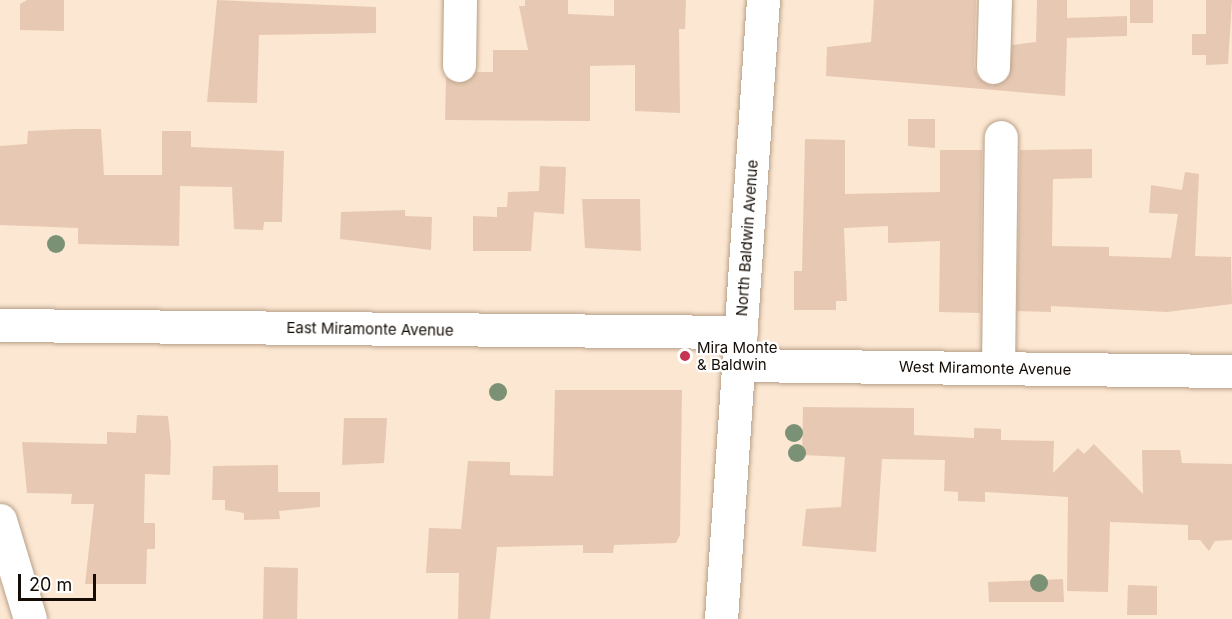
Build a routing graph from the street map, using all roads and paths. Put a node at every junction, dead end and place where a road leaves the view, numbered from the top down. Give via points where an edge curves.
1 (460, 0) edge
2 (763, 0) edge
3 (994, 0) edge
4 (459, 65) dead end
5 (993, 67) dead end
6 (1000, 137) dead end
7 (1014, 201) dead end
8 (0, 325) edge
9 (741, 332) junction
10 (738, 365) junction
11 (1004, 369) junction
12 (1232, 371) edge
13 (0, 520) edge
14 (30, 619) edge
15 (721, 619) edge

1 - 4 street
2 - 9 street, North Baldwin Avenue
3 - 5 street
6 - 11 street
7 - 11 street
8 - 9 street, East Miramonte Avenue
9 - 10 street, North Baldwin Avenue
10 - 11 street, West Miramonte Avenue
10 - 15 street, North Baldwin Avenue
11 - 12 street, West Miramonte Avenue
13 - 14 street

